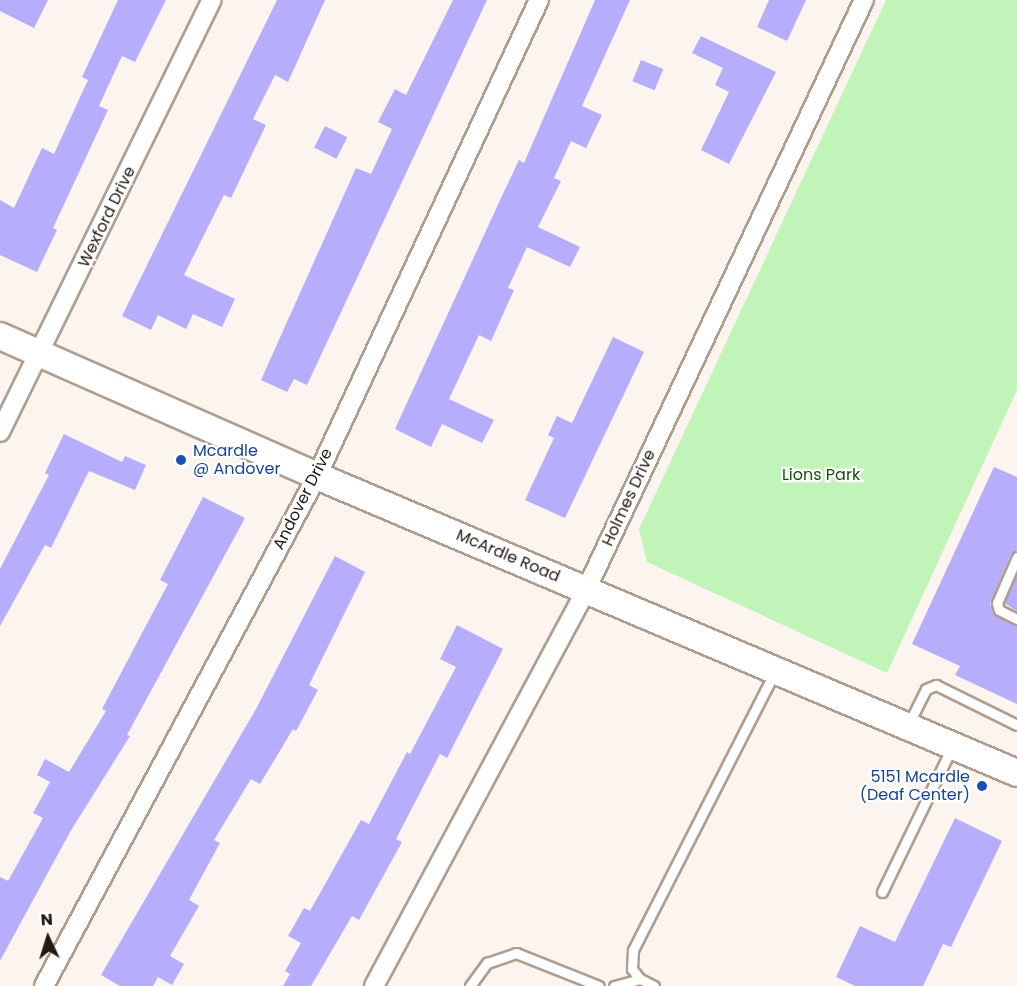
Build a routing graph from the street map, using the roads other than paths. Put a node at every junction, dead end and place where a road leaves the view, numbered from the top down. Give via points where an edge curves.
1 (212, 0) edge
2 (539, 0) edge
3 (864, 0) edge
4 (0, 336) edge
5 (41, 353) junction
6 (0, 432) edge
7 (317, 476) junction
8 (1017, 557) edge
9 (586, 588) junction
10 (1017, 619) edge
11 (776, 669) junction
12 (908, 725) junction
13 (1017, 725) edge
14 (953, 744) junction
15 (1017, 773) edge
16 (882, 892) dead end
17 (640, 979) junction
18 (44, 986) edge
19 (374, 986) edge
20 (470, 986) edge
21 (599, 986) edge
22 (614, 986) edge
23 (654, 986) edge

1 - 5 street, Wexford Drive
2 - 7 street, Andover Drive
3 - 9 street, Holmes Drive
4 - 5 main road, McArdle Road
5 - 6 street, Wexford Drive
5 - 7 main road, McArdle Road
7 - 9 main road, McArdle Road
7 - 18 street, Andover Drive
8 - 10 lane via 997,603 999,610
9 - 11 main road, McArdle Road
9 - 19 street, Holmes Drive
11 - 12 main road, McArdle Road
11 - 17 lane via 633,950 632,969
12 - 13 lane via 926,689 936,685
12 - 14 main road, McArdle Road
14 - 15 main road, McArdle Road
14 - 16 lane
17 - 22 lane
17 - 23 lane
20 - 21 lane via 487,963 516,953

